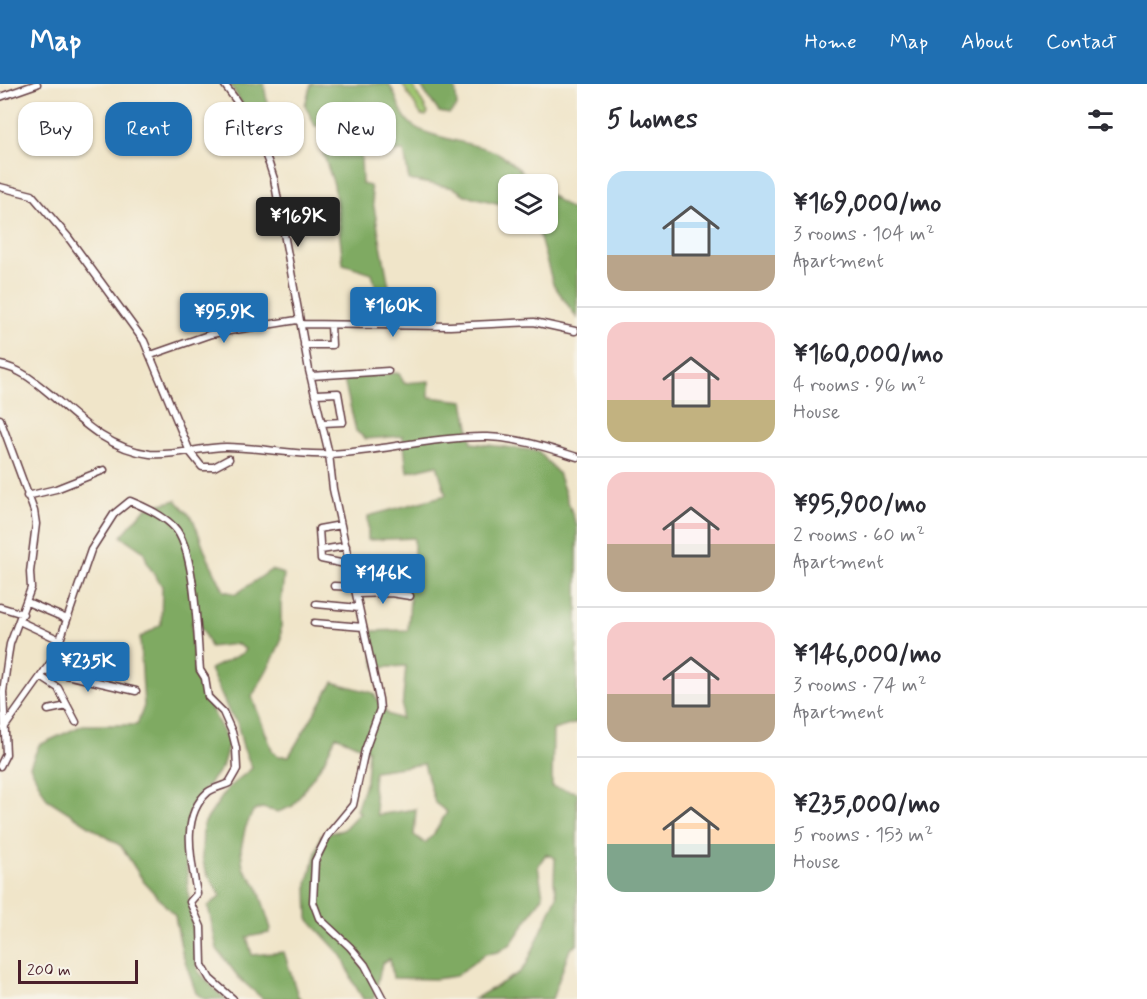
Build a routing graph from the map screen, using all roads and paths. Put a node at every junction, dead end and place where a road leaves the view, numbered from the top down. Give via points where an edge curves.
1 (37, 84) edge
2 (224, 84) edge
3 (0, 97) edge
4 (0, 186) edge
5 (300, 322) junction
6 (332, 325) junction
7 (575, 331) dead end
8 (304, 345) junction
9 (152, 355) junction
10 (0, 365) edge
11 (388, 371) dead end
12 (311, 375) junction
13 (316, 394) junction
14 (0, 419) edge
15 (323, 423) junction
16 (190, 452) junction
17 (329, 454) junction
18 (577, 457) edge
19 (229, 459) dead end
20 (104, 470) dead end
21 (27, 496) junction
22 (341, 525) junction
23 (346, 546) junction
24 (321, 550) junction
25 (350, 565) junction
26 (386, 576) dead end
27 (353, 577) junction
28 (334, 586) dead end
29 (356, 591) junction
30 (410, 596) dead end
31 (27, 602) junction
32 (316, 604) dead end
33 (0, 607) edge
34 (359, 608) junction
35 (22, 614) junction
36 (67, 619) junction
37 (19, 621) junction
38 (314, 623) dead end
39 (363, 627) junction
40 (60, 640) junction
41 (0, 648) edge
42 (8, 652) junction
43 (45, 670) junction
44 (41, 677) junction
45 (136, 691) dead end
46 (67, 706) junction
47 (48, 710) dead end
48 (76, 722) dead end
49 (4, 728) junction
50 (0, 766) edge
51 (233, 999) edge
52 (383, 999) edge

1 - 3 street
2 - 5 street via 256,134 271,168
4 - 9 street via 32,195 42,206
5 - 6 street
5 - 8 street
5 - 9 street via 211,334
6 - 7 street via 534,322
6 - 8 street via 332,345
8 - 12 street
9 - 16 street
10 - 16 street via 28,376 108,441 150,454
11 - 12 street
12 - 13 street
13 - 15 street
13 - 15 street via 338,393 343,422
14 - 21 street
15 - 17 street
16 - 17 street via 225,447
16 - 19 street via 202,467
17 - 18 street via 491,437
17 - 22 street
20 - 21 street
21 - 31 street via 36,524
22 - 23 street
22 - 24 street via 319,530
23 - 24 street
23 - 25 street
24 - 25 street via 321,559
25 - 27 street
26 - 27 street
27 - 29 street
28 - 29 street
29 - 30 street
29 - 34 street
31 - 35 street
31 - 36 street
32 - 34 street
33 - 35 street
34 - 39 street
35 - 37 street
36 - 40 street
36 - 51 street via 91,550 114,514 130,501 174,526 185,545 191,576 200,670 208,697 228,720 236,747 237,769 229,783 208,792 192,818 189,849 197,894 190,902 201,927 202,965 210,979
37 - 40 street
37 - 42 street
38 - 39 street
39 - 52 street via 380,709 365,750 353,805 328,835 315,861 313,902 319,918 365,965
40 - 43 street
41 - 42 street
42 - 49 street
43 - 44 street
43 - 45 street
44 - 46 street via 58,688
44 - 49 street
46 - 47 street
46 - 48 street
49 - 50 street via 6,754

